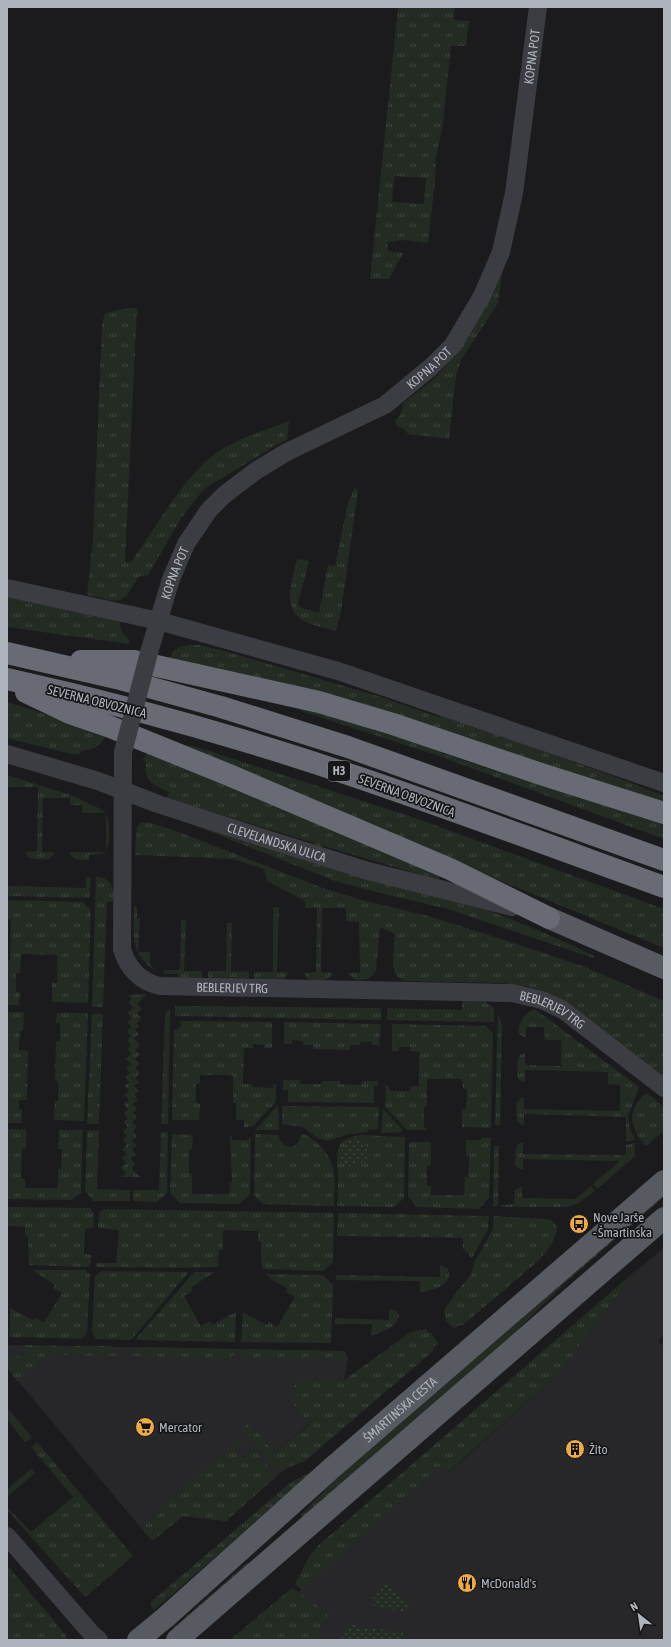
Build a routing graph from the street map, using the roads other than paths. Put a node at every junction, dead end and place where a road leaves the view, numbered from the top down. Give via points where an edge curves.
1 (538, 7) edge
2 (7, 588) edge
3 (159, 621) junction
4 (7, 653) edge
5 (41, 661) junction
6 (7, 679) edge
7 (7, 684) edge
8 (7, 754) edge
9 (664, 783) edge
10 (123, 791) junction
11 (664, 813) edge
12 (664, 860) edge
13 (664, 887) edge
14 (549, 918) junction
15 (664, 968) edge
16 (664, 1088) edge
17 (664, 1181) edge
18 (664, 1218) edge
19 (7, 1536) edge
20 (99, 1640) edge
21 (138, 1640) edge
22 (177, 1640) edge

1 - 3 street, KOPNA POT via 514,193 501,252 482,296 453,345 385,405 287,452 257,470 224,495 186,544 171,579
2 - 3 street
3 - 9 street via 338,671
3 - 10 street, BEBLERJEV TRG, bridge via 123,752
4 - 5 highway, SEVERNA OBVOZNICA / H3
5 - 11 highway via 134,661 319,702
5 - 12 highway, SEVERNA OBVOZNICA / H3 via 116,678 221,707 348,747
6 - 13 highway, SEVERNA OBVOZNICA / H3 via 82,696 254,744 356,777
7 - 14 highway via 70,713 228,775 450,869
8 - 10 street, CLEVELANDSKA ULICA
10 - 14 street, CLEVELANDSKA ULICA via 368,871 489,900
10 - 16 street, BEBLERJEV TRG via 122,949 128,964 145,980 160,986 522,995 542,1000 562,1010
14 - 15 main road
17 - 21 main road, ŠMARTINSKA CESTA via 333,1467
18 - 22 main road
19 - 20 street

